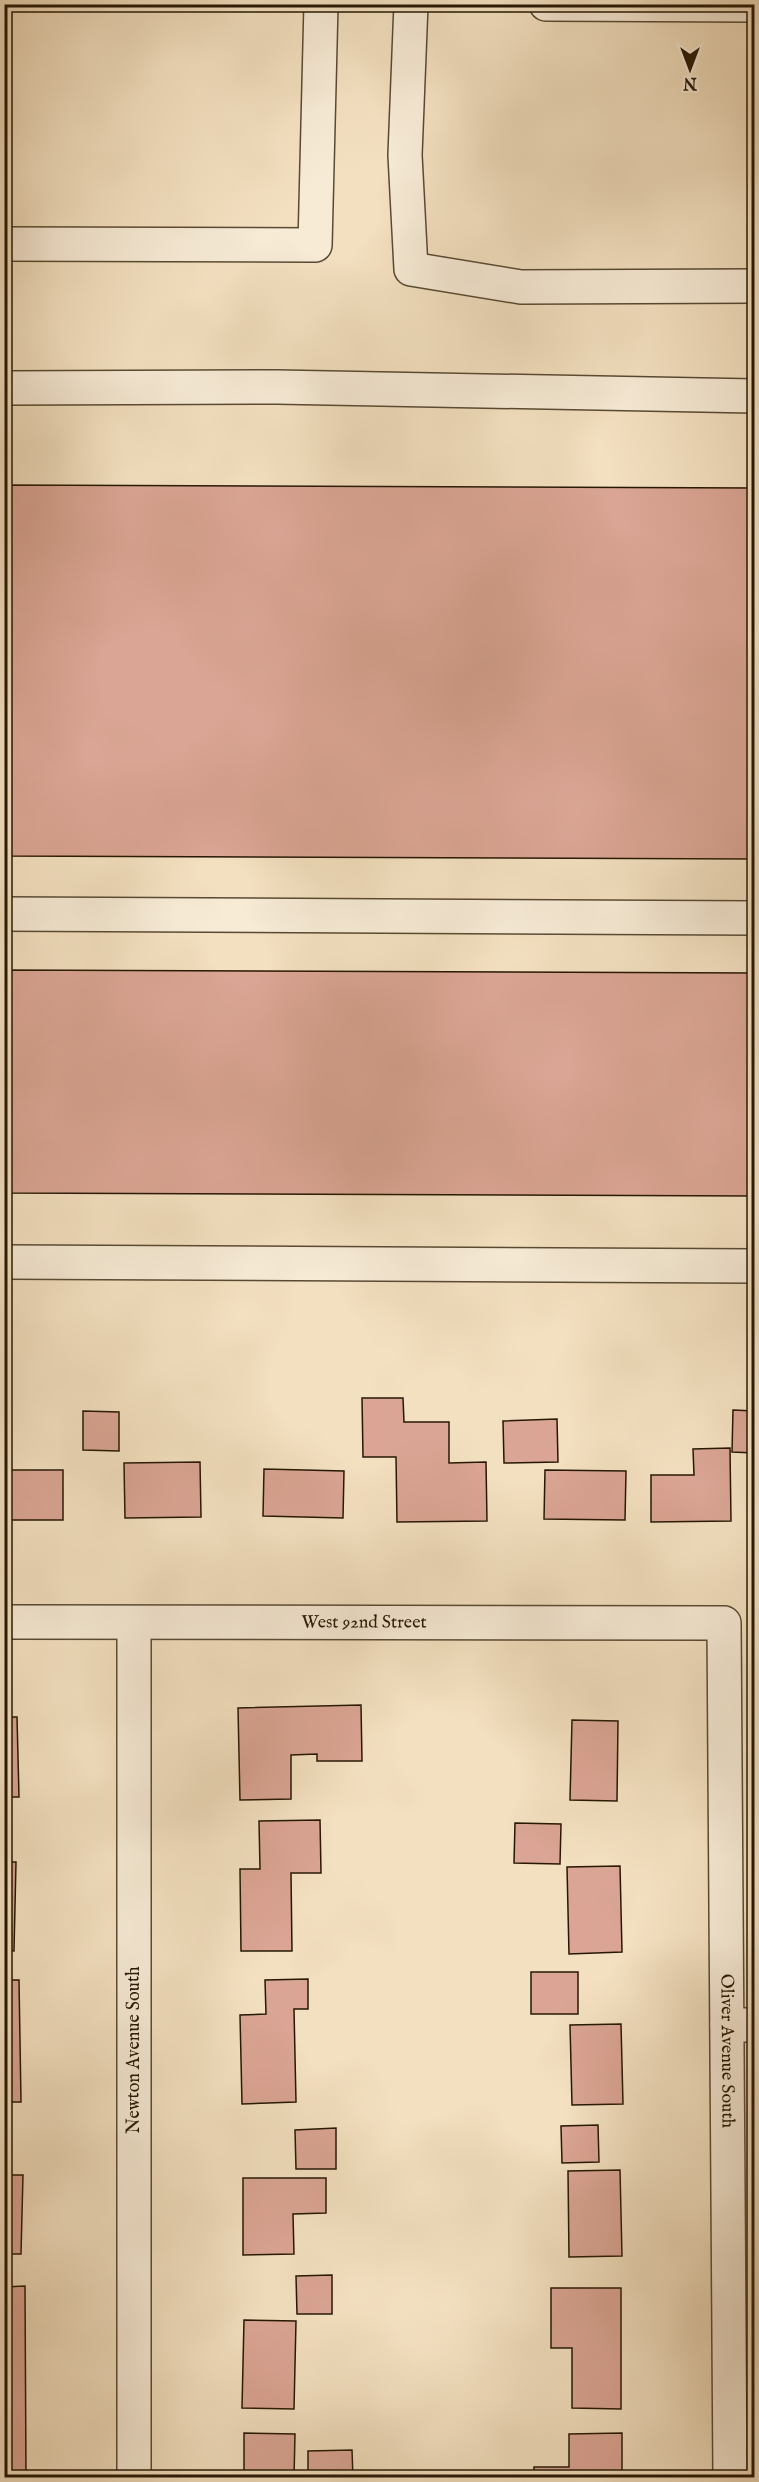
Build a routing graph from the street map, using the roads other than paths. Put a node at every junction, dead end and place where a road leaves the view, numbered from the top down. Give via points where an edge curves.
1 (321, 4) edge
2 (411, 4) edge
3 (546, 4) edge
4 (754, 5) edge
5 (4, 244) edge
6 (754, 286) edge
7 (4, 388) edge
8 (754, 396) edge
9 (4, 914) edge
10 (754, 918) edge
11 (4, 1262) edge
12 (754, 1266) edge
13 (4, 1622) edge
14 (134, 1623) junction
15 (724, 1623) joint
16 (741, 2025) edge
17 (134, 2478) edge
18 (730, 2478) edge

1 - 5 street via 315,245
2 - 6 street via 405,155 411,269 520,287
3 - 4 street
7 - 8 street via 277,387
9 - 10 street
11 - 12 street
13 - 14 street, West 92nd Street
14 - 15 street, West 92nd Street
14 - 17 street, Newton Avenue South
15 - 16 street, Oliver Avenue South
16 - 18 street, Oliver Avenue South

